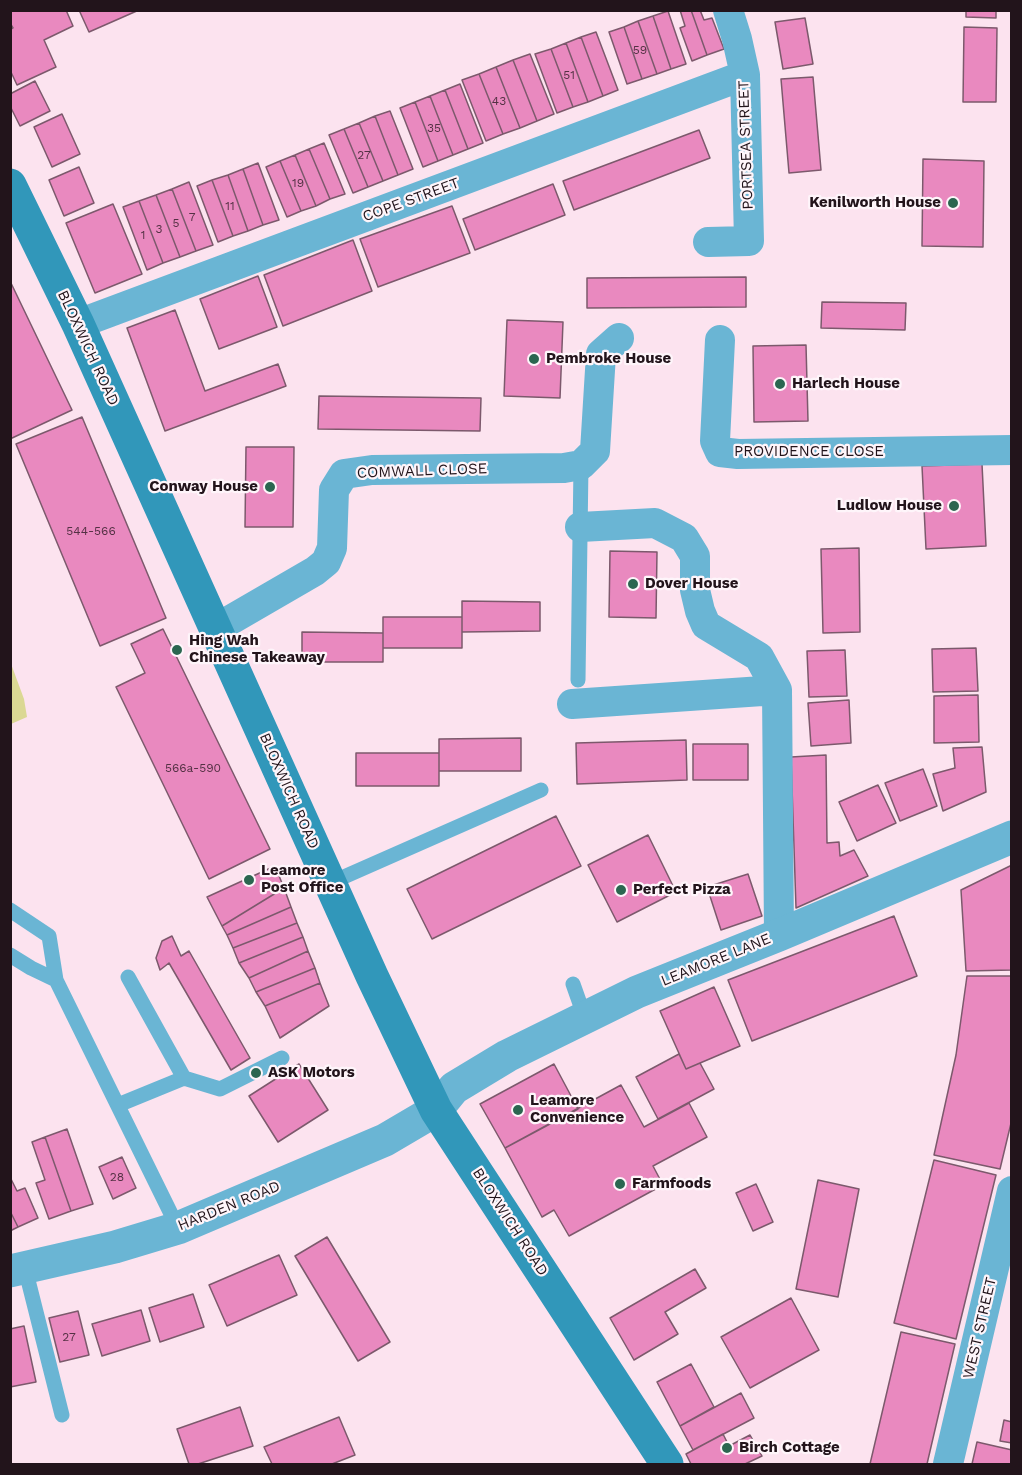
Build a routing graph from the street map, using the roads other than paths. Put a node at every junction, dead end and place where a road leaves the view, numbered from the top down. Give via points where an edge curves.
1 (728, 10) edge
2 (745, 75) junction
3 (10, 185) edge
4 (708, 242) dead end
5 (78, 324) junction
6 (619, 338) dead end
7 (720, 340) dead end
8 (1011, 450) edge
9 (581, 465) junction
10 (580, 526) junction
11 (215, 629) junction
12 (777, 690) junction
13 (575, 692) joint
14 (541, 790) dead end
15 (1011, 837) edge
16 (330, 883) junction
17 (10, 910) edge
18 (780, 935) junction
19 (10, 955) edge
20 (128, 977) dead end
21 (56, 980) junction
22 (573, 984) dead end
23 (585, 1018) junction
24 (282, 1058) dead end
25 (184, 1078) junction
26 (118, 1105) junction
27 (436, 1110) junction
28 (1011, 1191) edge
29 (178, 1228) junction
30 (18, 1270) edge
31 (62, 1415) dead end
32 (667, 1464) edge
33 (948, 1464) edge

1 - 2 street, PORTSEA STREET
2 - 4 street, PORTSEA STREET via 749,241
2 - 5 street, COPE STREET
3 - 5 main road, BLOXWICH ROAD
5 - 11 main road, BLOXWICH ROAD
6 - 9 street via 601,354 595,452
7 - 8 street, PROVIDENCE CLOSE via 715,441 720,452
9 - 10 lane
9 - 11 street, COMWALL CLOSE via 344,474 334,490 332,548 326,562
10 - 12 street via 655,523 684,538 695,556 695,590 706,625 759,657
10 - 13 lane
11 - 16 main road, BLOXWICH ROAD
12 - 13 street
12 - 18 street
14 - 16 lane
15 - 18 street, LEAMORE LANE
16 - 27 main road, BLOXWICH ROAD
17 - 21 lane via 50,936
18 - 23 street, LEAMORE LANE via 637,992
19 - 21 lane
20 - 25 lane
21 - 26 lane
22 - 23 lane
23 - 27 street, LEAMORE LANE via 507,1056 454,1088
24 - 25 lane via 220,1089
25 - 26 lane
26 - 29 lane
27 - 29 street, HARDEN ROAD via 385,1140
27 - 32 main road, BLOXWICH ROAD
28 - 33 street, WEST STREET
29 - 30 street, HARDEN ROAD
30 - 31 lane

